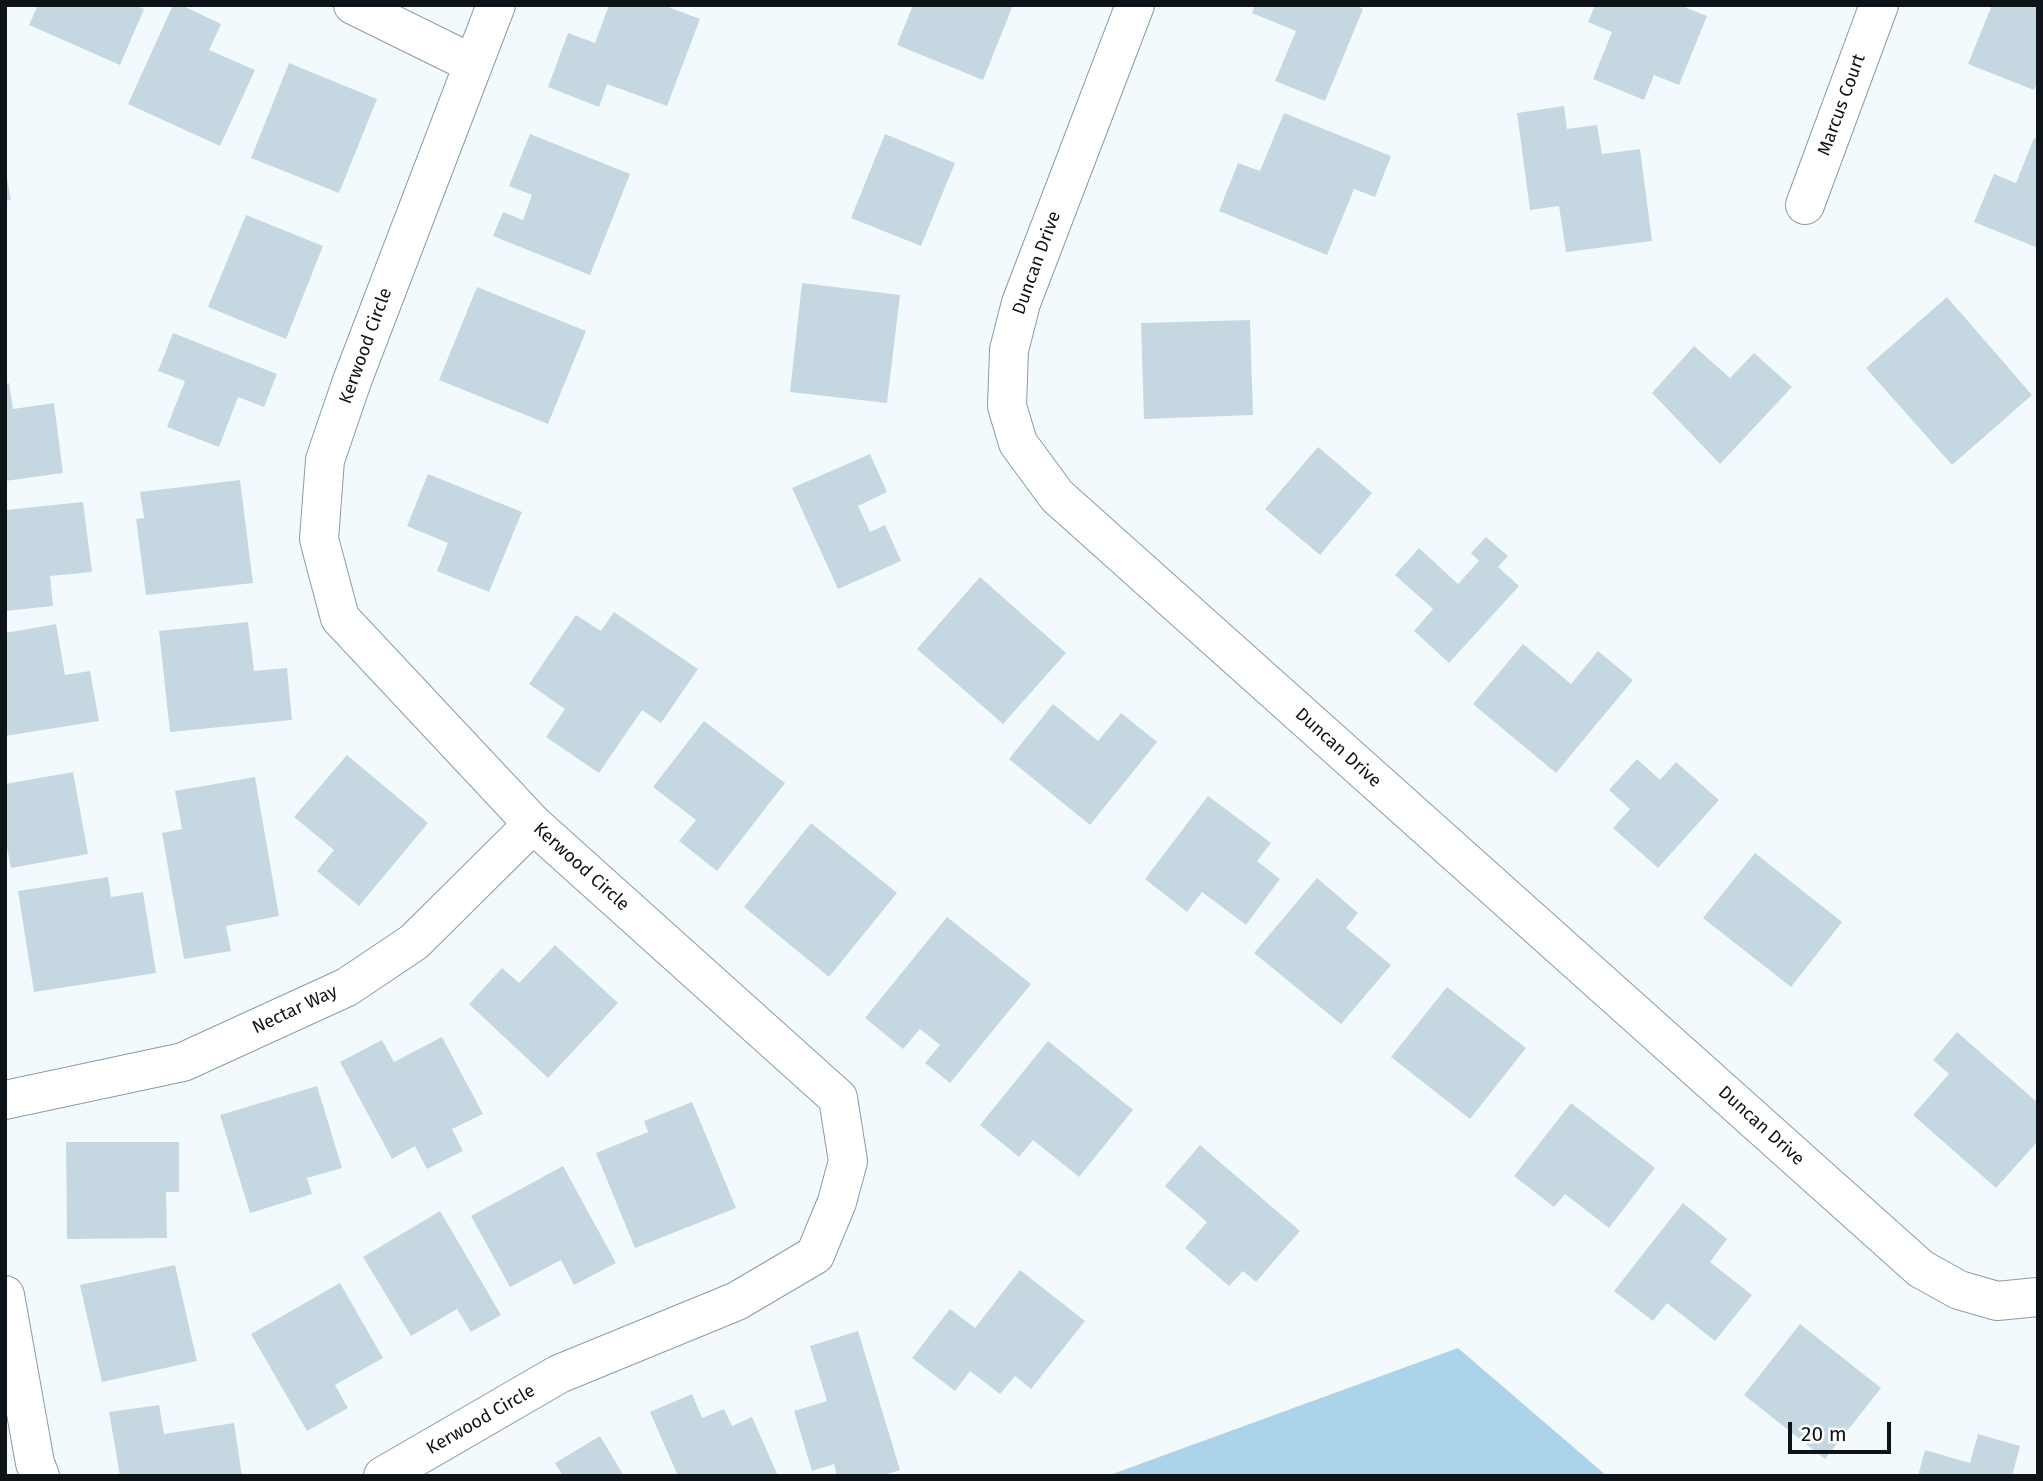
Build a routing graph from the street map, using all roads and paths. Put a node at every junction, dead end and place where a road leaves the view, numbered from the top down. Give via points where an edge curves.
1 (353, 5) edge
2 (496, 5) edge
3 (1135, 5) edge
4 (1880, 5) edge
5 (473, 64) junction
6 (1805, 205) dead end
7 (533, 824) junction
8 (5, 1100) edge
9 (5, 1295) edge
10 (2038, 1297) edge
11 (40, 1476) edge
12 (383, 1476) edge

1 - 5 street
2 - 5 street, Kerwood Circle
3 - 10 street, Duncan Drive via 1021,303 1009,350 1007,406 1018,443 1057,496 1921,1269 1959,1290 1997,1301
4 - 6 street, Marcus Court
5 - 7 street, Kerwood Circle via 325,460 319,539 340,618
7 - 8 street, Nectar Way via 414,942 346,987 183,1062
7 - 12 street, Kerwood Circle via 838,1098 848,1161 815,1255 737,1301 559,1374
9 - 11 street

